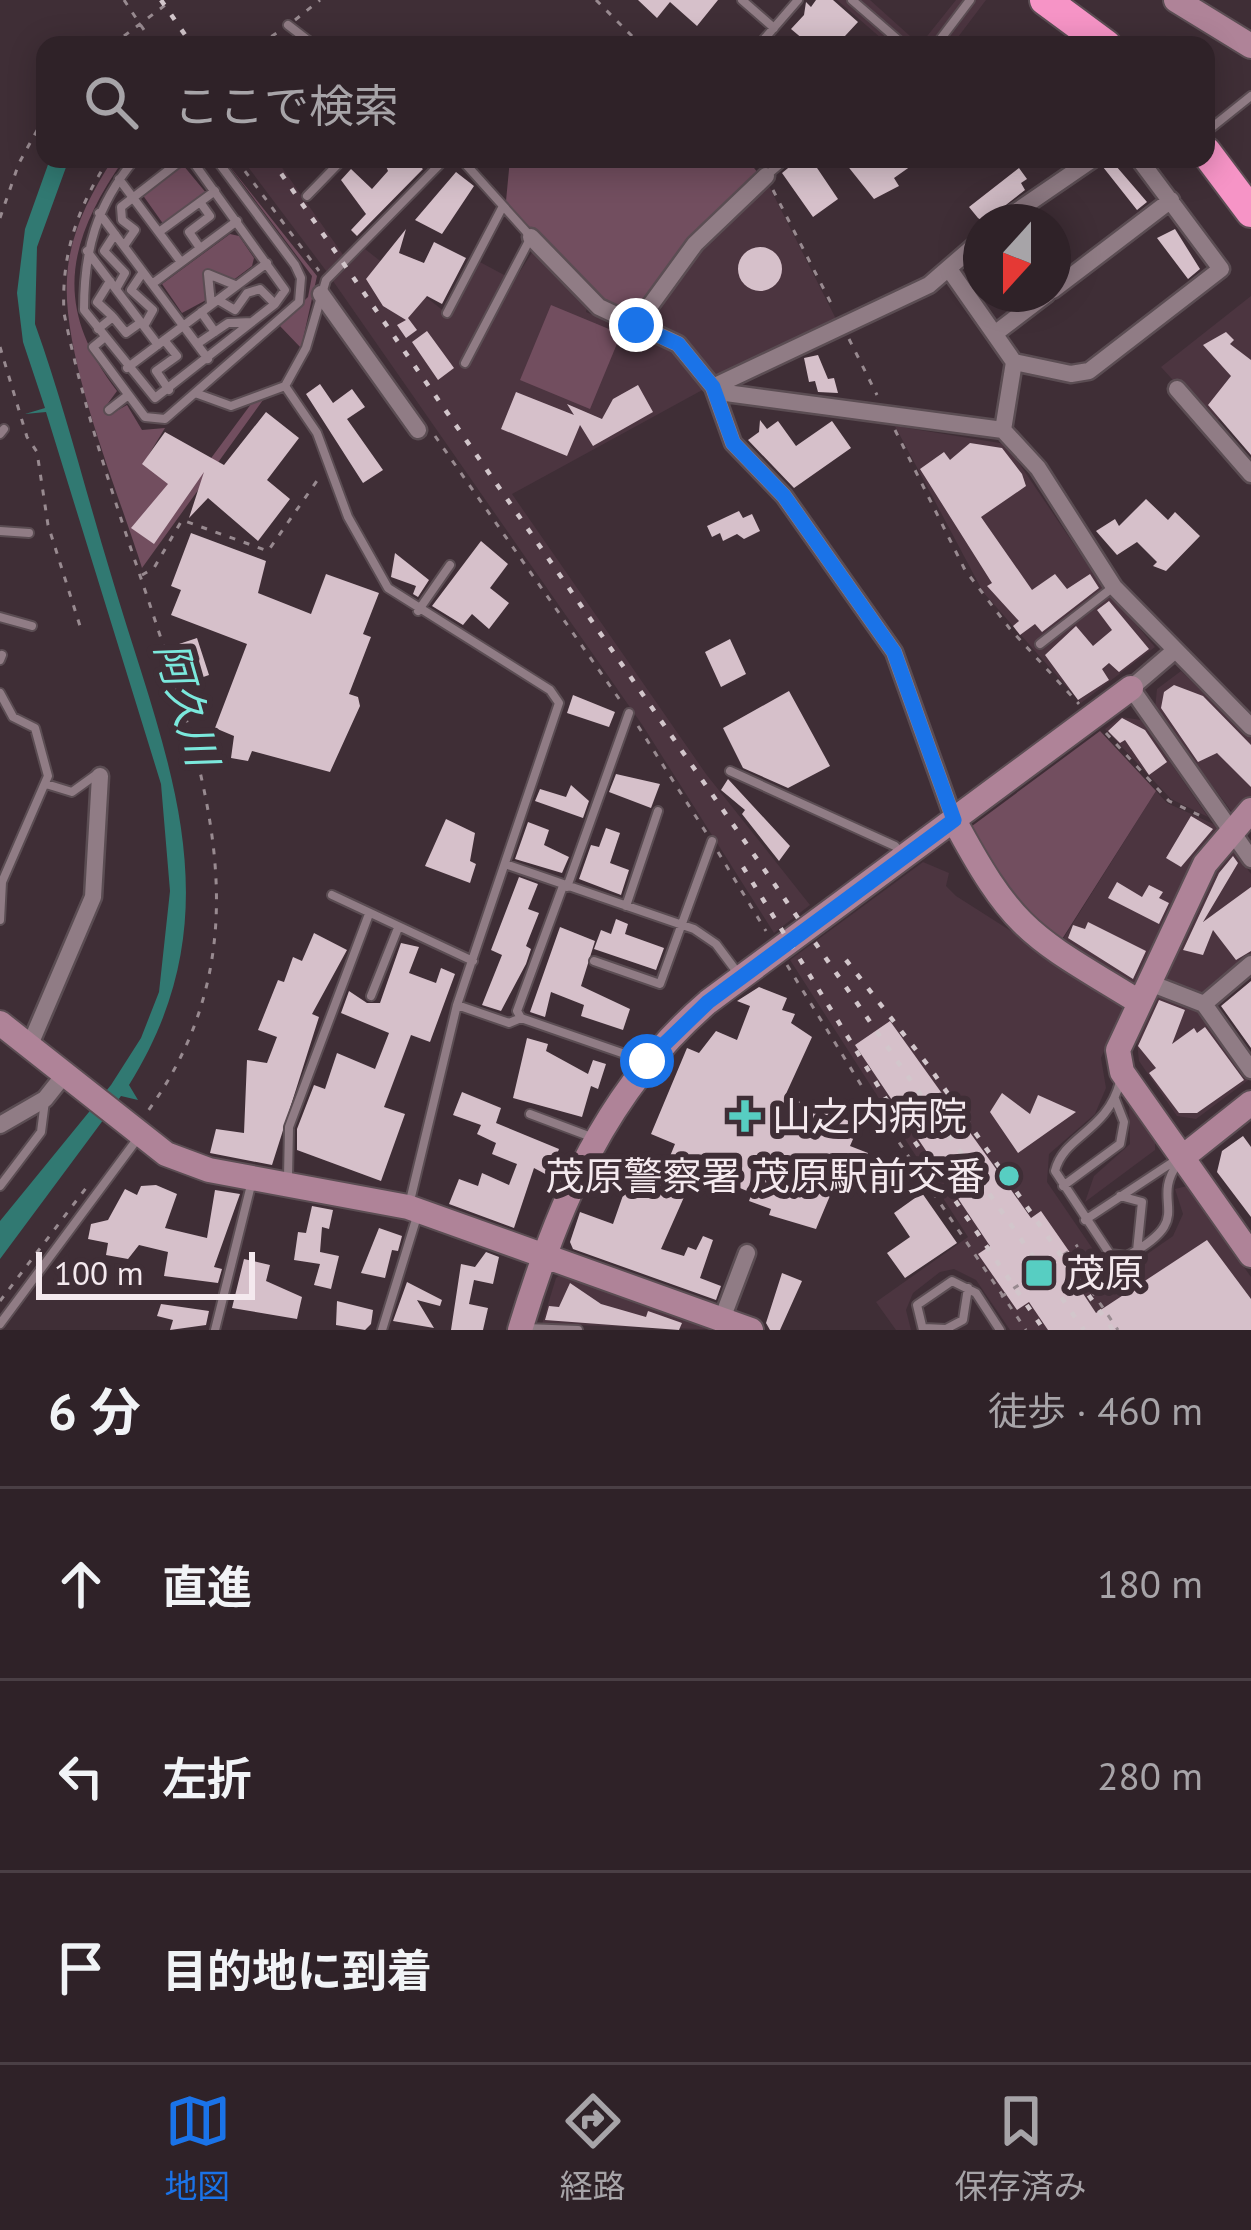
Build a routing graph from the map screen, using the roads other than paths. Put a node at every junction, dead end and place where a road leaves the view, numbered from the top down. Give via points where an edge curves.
1 (742, 0) edge
2 (798, 0) edge
3 (852, 0) edge
4 (970, 0) edge
5 (1045, 0) edge
6 (1176, 0) edge
7 (288, 25) dead end
8 (774, 28) junction
9 (1247, 35) edge
10 (302, 36) edge
11 (767, 36) edge
12 (894, 36) edge
13 (943, 36) edge
14 (1094, 36) edge
15 (1251, 96) edge
16 (1215, 125) edge
17 (1215, 163) edge
18 (127, 168) edge
19 (174, 168) edge
20 (195, 168) edge
21 (223, 168) edge
22 (334, 168) edge
23 (437, 168) edge
24 (469, 168) edge
25 (775, 168) edge
26 (1080, 168) edge
27 (1146, 168) edge
28 (766, 176) joint
29 (119, 178) junction
30 (215, 191) junction
31 (132, 196) junction
32 (307, 196) dead end
33 (1171, 200) junction
34 (200, 202) junction
35 (1027, 204) edge
36 (1248, 204) edge
37 (503, 206) junction
38 (99, 213) junction
39 (236, 221) junction
40 (159, 232) junction
41 (116, 235) junction
42 (530, 237) junction
43 (124, 246) junction
44 (200, 248) junction
45 (87, 250) junction
46 (963, 256) edge
47 (182, 262) junction
48 (267, 263) junction
49 (949, 269) junction
50 (143, 272) junction
51 (1071, 276) edge
52 (152, 284) junction
53 (113, 285) junction
54 (236, 285) junction
55 (323, 287) junction
56 (214, 302) junction
57 (275, 304) junction
58 (201, 312) junction
59 (1024, 312) edge
60 (447, 314) dead end
61 (113, 316) junction
62 (254, 322) junction
63 (142, 324) junction
64 (636, 325) junction
65 (182, 326) junction
66 (215, 332) junction
67 (997, 332) junction
68 (101, 333) junction
69 (161, 342) junction
70 (197, 344) junction
71 (208, 359) junction
72 (1014, 362) junction
73 (465, 363) dead end
74 (127, 368) junction
75 (285, 386) junction
76 (713, 387) junction
77 (1177, 388) dead end
78 (169, 390) junction
79 (197, 394) junction
80 (128, 396) junction
81 (109, 410) dead end
82 (424, 430) road end
83 (1003, 430) junction
84 (1251, 474) edge
85 (0, 530) edge
86 (29, 533) dead end
87 (450, 566) dead end
88 (1114, 587) junction
89 (418, 611) junction
90 (0, 617) edge
91 (32, 626) dead end
92 (1040, 644) dead end
93 (1174, 652) junction
94 (1131, 688) junction
95 (0, 693) edge
96 (629, 713) road end
97 (13, 717) junction
98 (0, 718) edge
99 (1251, 727) edge
100 (730, 771) dead end
101 (100, 776) joint
102 (46, 784) junction
103 (1251, 810) edge
104 (658, 811) dead end
105 (954, 820) junction
106 (1230, 829) junction
107 (712, 841) road end
108 (904, 856) junction
109 (0, 859) edge
110 (1251, 859) edge
111 (11, 862) junction
112 (505, 864) junction
113 (565, 887) junction
114 (332, 895) dead end
115 (626, 906) junction
116 (369, 914) junction
117 (0, 920) edge
118 (682, 925) junction
119 (398, 928) junction
120 (473, 961) junction
121 (594, 961) dead end
122 (1251, 964) edge
123 (740, 977) junction
124 (1144, 992) junction
125 (371, 996) dead end
126 (1204, 1004) junction
127 (458, 1005) junction
128 (521, 1018) junction
129 (0, 1023) edge
130 (29, 1047) junction
131 (647, 1061) junction
132 (1251, 1070) edge
133 (1122, 1072) junction
134 (67, 1078) junction
135 (45, 1099) junction
136 (1115, 1099) junction
137 (1251, 1103) edge
138 (530, 1114) dead end
139 (0, 1125) edge
140 (134, 1132) junction
141 (594, 1138) junction
142 (1183, 1157) junction
143 (252, 1179) junction
144 (289, 1184) junction
145 (0, 1186) edge
146 (1063, 1186) junction
147 (1118, 1196) junction
148 (413, 1209) junction
149 (1085, 1220) junction
150 (1137, 1251) junction
151 (747, 1253) dead end
152 (1251, 1255) edge
153 (543, 1256) junction
154 (968, 1287) junction
155 (722, 1319) junction
156 (0, 1324) edge
157 (922, 1328) edge
158 (521, 1329) edge
159 (215, 1330) edge
160 (382, 1330) edge
161 (575, 1330) edge
162 (751, 1330) edge
163 (1000, 1330) edge

1 - 8 lane
2 - 8 lane
3 - 12 lane
4 - 13 lane
5 - 14 highway
6 - 9 street
7 - 10 lane
8 - 11 lane
15 - 16 lane
17 - 36 highway
18 - 29 lane
19 - 31 lane
20 - 30 lane
21 - 79 lane via 295,265 302,290
22 - 32 lane
23 - 55 lane
24 - 37 lane
25 - 28 lane
26 - 35 street
27 - 33 street
28 - 64 street via 695,244
29 - 31 lane
29 - 38 lane
30 - 34 lane
30 - 39 lane
31 - 40 lane
31 - 43 lane via 119,214 135,230
33 - 51 street
33 - 72 street via 1221,269 1089,371
34 - 40 lane
34 - 44 lane via 210,216 188,232
37 - 42 lane
37 - 60 lane
38 - 41 lane
38 - 45 lane
39 - 44 lane
39 - 48 lane
40 - 47 lane
41 - 43 lane
41 - 53 lane via 104,251 125,273
42 - 64 street via 599,307
42 - 73 lane
43 - 50 lane
44 - 47 lane
45 - 53 lane
45 - 68 lane via 84,310
46 - 49 street
47 - 52 lane
48 - 54 lane
48 - 57 lane via 285,290
49 - 67 street
49 - 76 street
50 - 52 lane
50 - 63 lane via 131,290 153,310
52 - 65 lane
53 - 61 lane via 97,302
53 - 63 lane
54 - 56 lane
54 - 56 lane via 208,274
55 - 75 lane
55 - 82 street
56 - 57 lane via 235,310 260,290
56 - 58 lane
57 - 62 lane
58 - 65 lane
58 - 66 lane
59 - 67 street
61 - 63 lane via 126,333
61 - 68 lane
62 - 66 lane via 228,322
62 - 71 lane
63 - 69 lane
64 - 76 street via 678,344
65 - 69 lane
65 - 70 lane
66 - 70 lane
67 - 72 street
68 - 74 lane
68 - 80 lane via 93,347
69 - 74 lane
69 - 78 lane via 177,356 156,371
70 - 71 lane
71 - 78 lane
72 - 83 street
74 - 78 lane via 149,395
75 - 79 lane via 231,406
75 - 89 lane via 317,433 369,562
76 - 83 street
76 - 105 street via 733,443 784,496 894,652
77 - 84 street
79 - 80 lane via 155,419
80 - 81 lane
83 - 88 street via 1038,467
85 - 86 lane
87 - 89 lane
88 - 92 lane
88 - 93 street
89 - 112 lane via 559,703
90 - 91 lane
93 - 94 street
93 - 99 street
94 - 105 street
94 - 106 street
95 - 97 lane
96 - 113 lane
97 - 98 lane
97 - 102 lane via 35,728
100 - 108 lane
101 - 102 lane via 72,792
101 - 130 street via 94,897
102 - 111 lane
103 - 106 street
104 - 115 lane
105 - 108 street
105 - 124 street via 1022,926 1057,954
106 - 110 street
106 - 124 street
107 - 118 lane
108 - 123 street
109 - 111 lane
111 - 117 lane
112 - 113 lane
112 - 120 lane
113 - 115 lane
113 - 128 lane
114 - 116 lane
115 - 118 lane
116 - 119 lane
116 - 144 lane via 289,1127
118 - 121 lane via 660,984
118 - 123 lane via 706,935
119 - 120 lane
119 - 125 lane
120 - 127 lane
122 - 126 street
123 - 131 street
124 - 126 street
124 - 133 street via 1118,1050
126 - 132 street
127 - 128 lane via 509,1023
127 - 148 lane
128 - 131 lane
129 - 130 street
130 - 134 street
131 - 141 street
133 - 136 lane
133 - 142 street
134 - 135 street
134 - 140 street
135 - 139 street
135 - 145 lane via 41,1132
136 - 146 lane via 1096,1127 1059,1156 1054,1171
136 - 146 lane via 1124,1122 1120,1144
137 - 142 street
138 - 141 lane
140 - 143 street via 209,1170
140 - 156 lane
141 - 153 street
142 - 147 lane
142 - 150 lane via 1167,1186 1167,1228
142 - 152 street
143 - 144 street
143 - 159 lane
144 - 148 street
146 - 149 lane
147 - 149 lane
147 - 150 lane via 1142,1202
148 - 153 street
148 - 160 lane
149 - 150 lane via 1110,1254
151 - 155 street
153 - 155 street
153 - 158 street
154 - 157 lane via 964,1320
154 - 157 lane via 952,1281 922,1298
154 - 163 lane
155 - 162 street
158 - 161 lane

